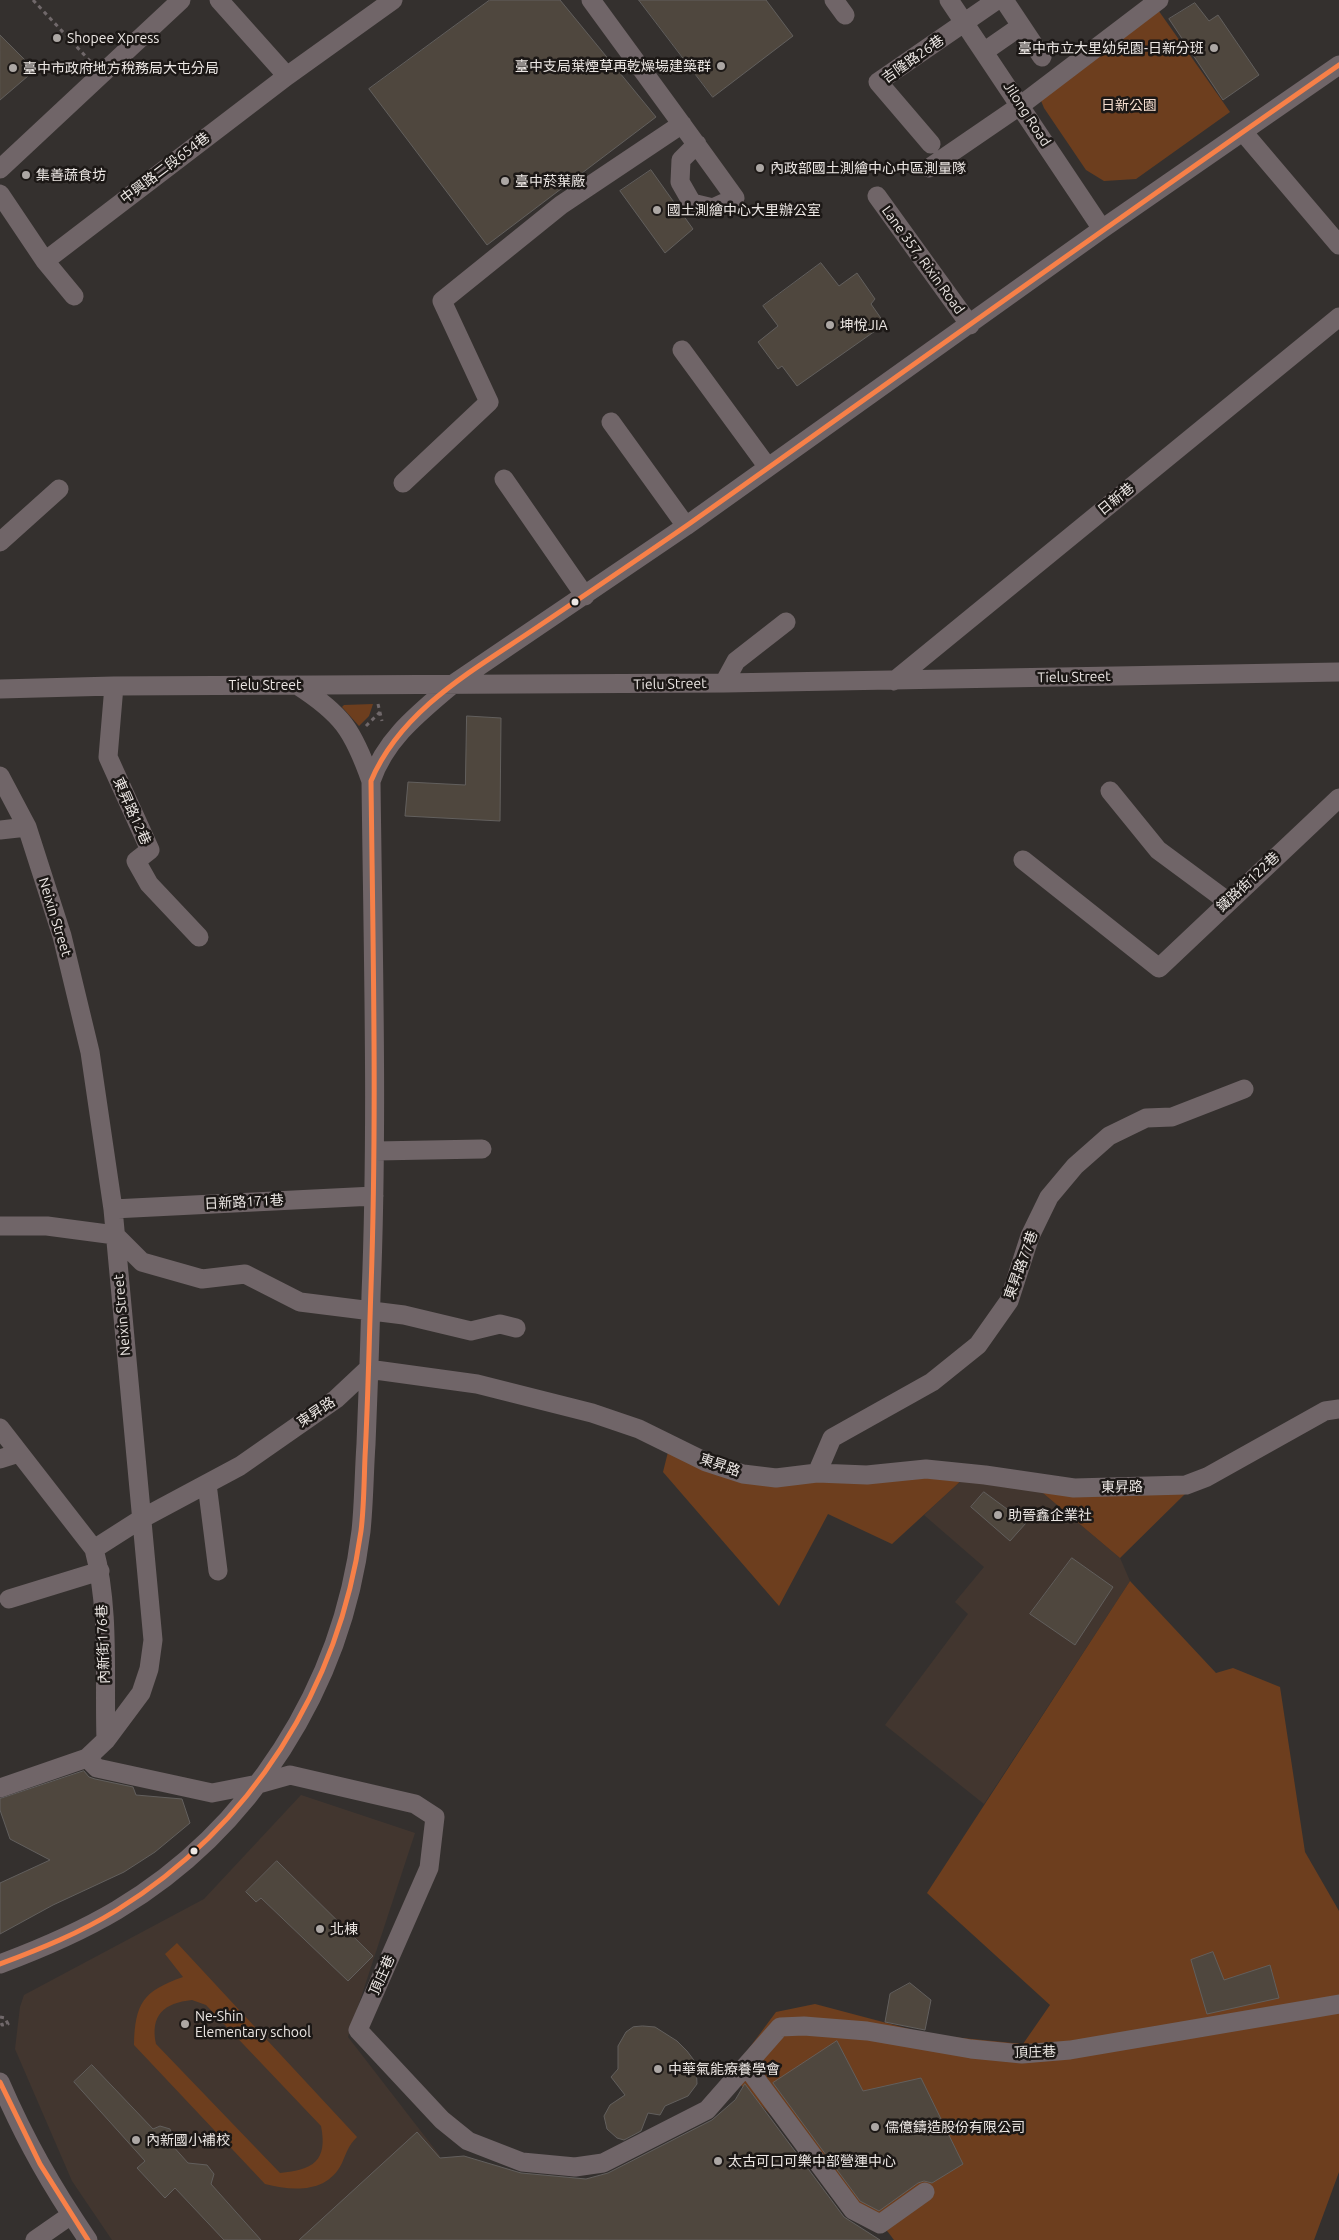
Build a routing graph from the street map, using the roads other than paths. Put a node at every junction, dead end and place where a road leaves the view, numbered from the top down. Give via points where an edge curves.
1 (181, 0) edge
2 (219, 0) edge
3 (393, 0) edge
4 (591, 0) edge
5 (949, 0) edge
6 (996, 0) edge
7 (1004, 0) edge
8 (1159, 0) edge
9 (965, 22) junction
10 (1021, 26) junction
11 (985, 51) junction
12 (1042, 57) dead end
13 (1339, 65) edge
14 (287, 76) junction
15 (1021, 105) junction
16 (682, 124) junction
17 (1243, 132) junction
18 (697, 144) dead end
19 (931, 144) dead end
20 (930, 168) dead end
21 (0, 169) edge
22 (0, 194) edge
23 (876, 196) dead end
24 (1102, 229) junction
25 (1339, 245) edge
26 (45, 260) junction
27 (74, 296) dead end
28 (1339, 317) edge
29 (970, 325) junction
30 (682, 350) dead end
31 (611, 422) dead end
32 (767, 466) junction
33 (504, 479) dead end
34 (403, 483) dead end
35 (58, 489) dead end
36 (686, 526) junction
37 (0, 542) edge
38 (586, 596) junction
39 (786, 622) dead end
40 (1339, 672) edge
41 (894, 681) junction
42 (724, 683) junction
43 (453, 684) junction
44 (297, 685) junction
45 (114, 686) junction
46 (0, 689) edge
47 (0, 776) edge
48 (371, 781) junction
49 (1110, 791) dead end
50 (1336, 808) edge
51 (27, 827) junction
52 (0, 830) edge
53 (1023, 860) dead end
54 (1227, 901) junction
55 (199, 937) dead end
56 (1244, 1089) dead end
57 (482, 1149) dead end
58 (376, 1151) junction
59 (374, 1196) junction
60 (113, 1209) junction
61 (0, 1226) edge
62 (115, 1235) junction
63 (371, 1312) junction
64 (516, 1328) dead end
65 (368, 1369) junction
66 (1339, 1409) edge
67 (0, 1428) edge
68 (19, 1452) junction
69 (0, 1459) edge
70 (817, 1473) junction
71 (207, 1484) junction
72 (141, 1519) junction
73 (94, 1549) junction
74 (100, 1571) junction
75 (218, 1571) dead end
76 (9, 1598) dead end
77 (106, 1740) junction
78 (87, 1758) junction
79 (258, 1784) junction
80 (0, 1788) edge
81 (0, 1964) edge
82 (1339, 2004) edge
83 (747, 2067) junction
84 (0, 2082) edge
85 (925, 2192) dead end
86 (71, 2215) junction
87 (35, 2240) edge
88 (88, 2240) edge

1 - 21 street
2 - 14 street
3 - 14 street, 中興路二段654巷
4 - 16 street
5 - 9 street, Jilong Road
6 - 9 street
7 - 10 street
8 - 15 street
9 - 11 street, Jilong Road
9 - 19 street, 吉隆路26巷 via 878,82
10 - 11 street
10 - 12 street
11 - 15 street, Jilong Road
13 - 17 street
14 - 26 street, 中興路二段654巷
15 - 20 street
15 - 24 street, Jilong Road
16 - 18 street
16 - 34 street via 561,205 442,301 489,402
17 - 24 street
17 - 25 street
22 - 26 street
23 - 29 street, Lane 357, Rixin Road
24 - 29 street
26 - 27 street
28 - 41 street, 日新巷
29 - 32 street
30 - 32 street
31 - 36 street
32 - 36 street
33 - 38 street
35 - 37 street
36 - 38 street
38 - 43 street
39 - 42 street via 736,661
40 - 41 street, Tielu Street
41 - 42 street, Tielu Street
42 - 43 street, Tielu Street
43 - 44 street, Tielu Street
43 - 48 street via 396,736 380,756
44 - 45 street, Tielu Street
44 - 48 street via 344,723
45 - 46 street, Tielu Street
45 - 55 street, 東昇路12巷 via 108,757 150,850 136,861 149,884
47 - 51 street, Neixin Street
48 - 58 street
49 - 54 street via 1158,850
50 - 54 street, 鐵路街122巷
51 - 52 street
51 - 60 street, Neixin Street via 62,936 90,1052
53 - 54 street, 鐵路街122巷 via 1159,968
56 - 70 street, 東昇路77巷 via 1172,1117 1146,1118 1108,1136 1075,1166 1049,1197 1030,1236 1009,1301 978,1345 932,1382 832,1438
57 - 58 street
58 - 59 street
59 - 60 street, 日新路171巷
59 - 63 street
60 - 62 street, Neixin Street
61 - 62 street via 47,1226
62 - 63 street via 142,1262 202,1279 245,1274 300,1302
62 - 72 street, Neixin Street
63 - 64 street via 404,1315 471,1331 500,1324
63 - 65 street
65 - 70 street, 東昇路 via 477,1384 592,1413 639,1429 706,1462 743,1474 776,1478
65 - 71 street, 東昇路 via 336,1399 240,1466
65 - 79 street via 361,1531 347,1604 322,1676 284,1746
66 - 70 street, 東昇路 via 1325,1411 1186,1486 1074,1488 926,1469 867,1475
67 - 68 street, 內新街176巷
68 - 69 street
68 - 73 street, 內新街176巷
71 - 72 street, 東昇路
71 - 75 street
72 - 73 street
72 - 77 street, Neixin Street via 153,1640 149,1669 132,1708
73 - 74 street, 內新街176巷
74 - 76 street
74 - 77 street, 內新街176巷
77 - 78 street, Neixin Street
78 - 79 street, 頂庄巷 via 96,1768 212,1793
78 - 80 street, Neixin Street
79 - 81 street via 206,1843 149,1889 83,1928
79 - 83 street, 頂庄巷 via 290,1775 415,1804 435,1817 430,1868 358,2030 442,2120 468,2141 522,2162 574,2167 603,2163 707,2110
82 - 83 street, 頂庄巷 via 1070,2050 1022,2054 971,2049 867,2031 780,2027
83 - 85 street via 852,2210 880,2224
84 - 86 street via 30,2150
86 - 87 street
86 - 88 street

